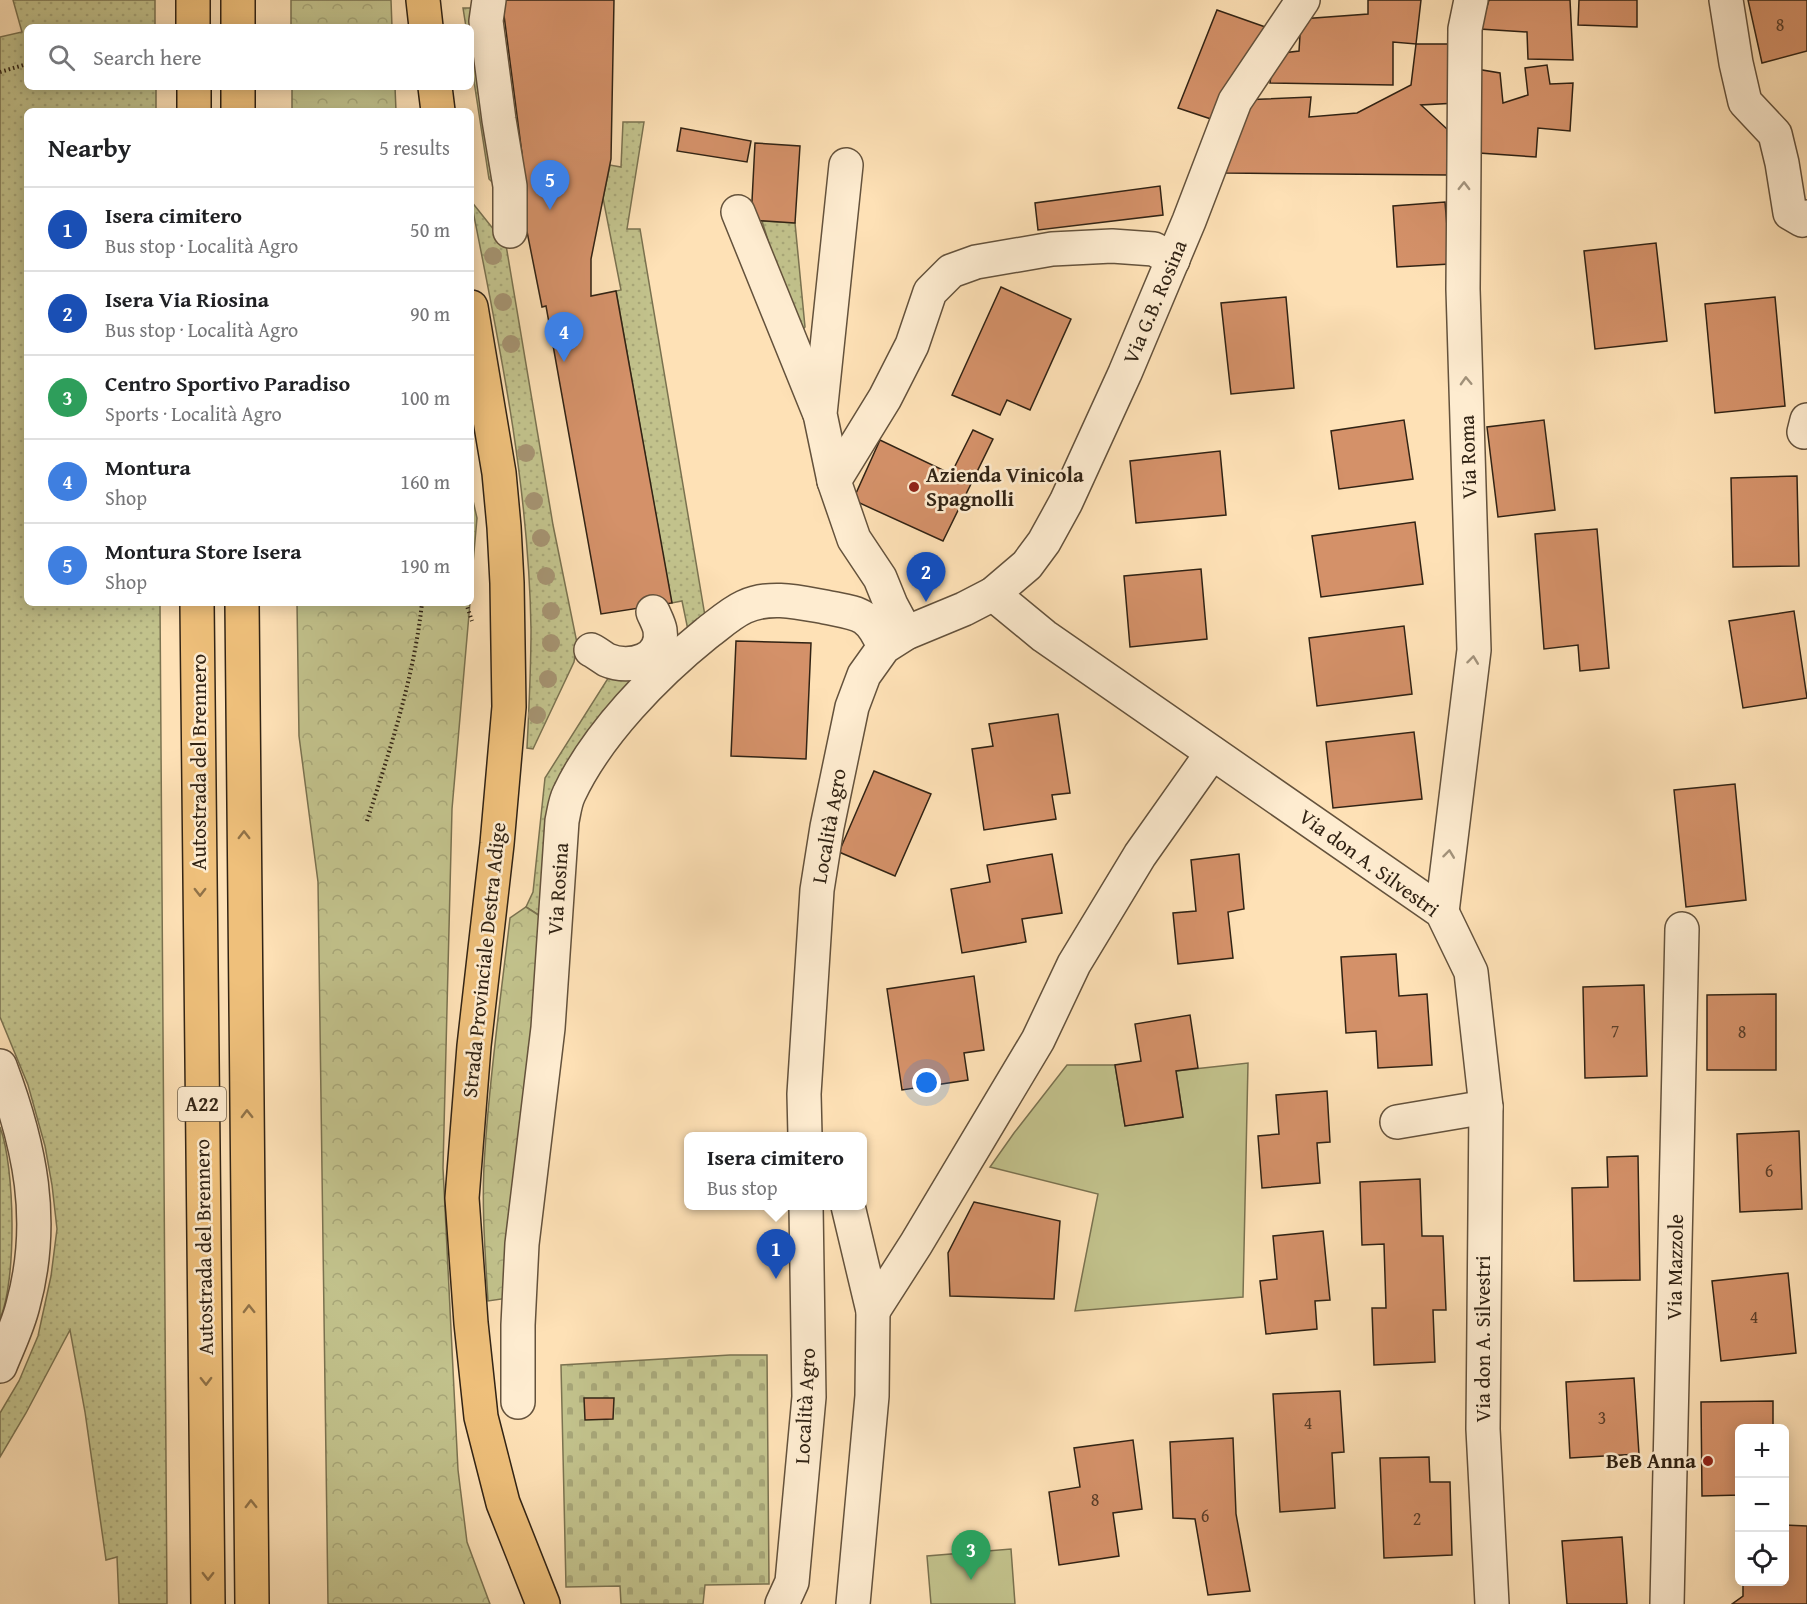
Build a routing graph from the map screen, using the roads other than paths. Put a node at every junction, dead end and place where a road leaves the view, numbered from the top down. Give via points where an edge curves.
1 (193, 0) edge
2 (237, 0) edge
3 (423, 0) edge
4 (489, 0) edge
5 (1303, 0) edge
6 (1471, 0) edge
7 (1726, 0) edge
8 (193, 24) edge
9 (238, 24) edge
10 (426, 24) edge
11 (194, 90) edge
12 (238, 90) edge
13 (435, 90) edge
14 (194, 108) edge
15 (238, 108) edge
16 (438, 108) edge
17 (846, 165) dead end
18 (738, 213) dead end
19 (1807, 217) edge
20 (510, 231) dead end
21 (1173, 260) junction
22 (474, 325) edge
23 (820, 414) junction
24 (834, 481) junction
25 (993, 594) junction
26 (197, 606) edge
27 (242, 606) edge
28 (653, 612) dead end
29 (895, 640) junction
30 (591, 650) dead end
31 (1212, 753) junction
32 (1442, 912) junction
33 (1682, 929) dead end
34 (0, 1066) edge
35 (804, 1094) junction
36 (1486, 1107) junction
37 (1397, 1122) dead end
38 (805, 1132) edge
39 (823, 1132) edge
40 (806, 1210) edge
41 (849, 1210) edge
42 (873, 1311) junction
43 (0, 1366) edge
44 (518, 1402) dead end
45 (789, 1596) edge
46 (208, 1604) edge
47 (252, 1604) edge
48 (543, 1604) edge
49 (854, 1604) edge
50 (1492, 1604) edge
51 (1667, 1604) edge

1 - 8 main road
2 - 9 main road
3 - 10 main road
4 - 20 street via 486,21 510,186
5 - 21 street, Via G.B. Rosina via 1235,101
32 -> 6 street, Via Roma via 1474,650 1463,289 1465,29
7 - 19 street via 1745,102 1775,134 1790,213 1802,220
11 - 14 main road
12 - 15 main road
13 - 16 main road
17 - 23 street
18 - 23 street
21 - 24 street via 1155,249 1112,246 1052,249 976,262 951,271 930,292 912,345
21 - 25 street, Via G.B. Rosina via 1125,373 1044,542 1028,565
22 - 48 main road, Strada Provinciale Destra Adige via 504,527 508,707 462,1198 480,1417 503,1503
23 - 24 street
24 - 29 street via 854,539 880,578 891,605
25 - 29 street
25 - 31 street, Via don A. Silvestri via 1044,636
26 -> 46 main road, Autostrada del Brennero / A22
47 -> 27 main road, Autostrada del Brennero / A22
28 - 30 street via 660,629 655,654 626,664
29 - 35 street, Località Agro via 864,675 852,706 827,827 817,900
29 - 44 street, Via Rosina via 857,613 783,599 744,607 688,649 651,684 616,723 568,796 562,821 548,1028 522,1244
31 - 32 street, Via don A. Silvestri
31 - 42 street via 1140,855 1074,963 1038,1040
32 - 36 street, Via don A. Silvestri via 1471,972
33 - 51 street, Via Mazzole
34 - 43 street via 24,1140 34,1190 32,1264 23,1306
35 - 38 street, Località Agro
35 - 39 street
36 - 37 street
36 - 50 street, Via don A. Silvestri via 1483,1429
40 - 45 street, Località Agro via 809,1397
41 - 42 street
42 - 49 street via 872,1396

